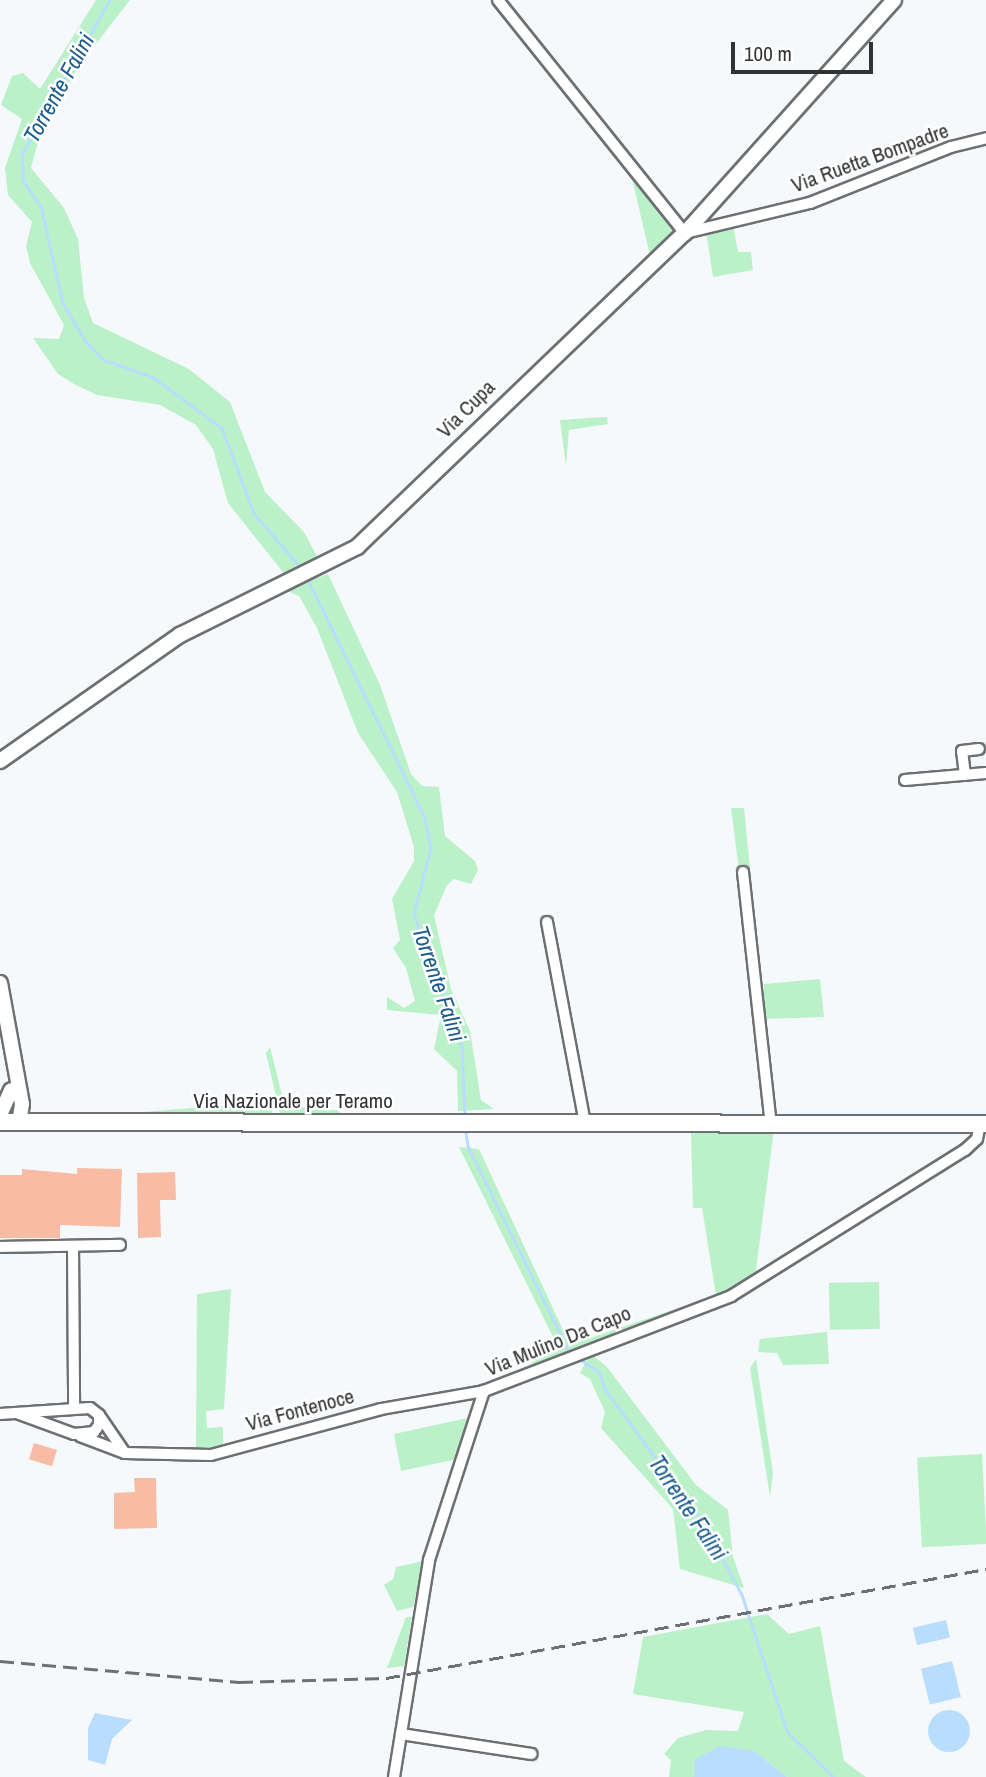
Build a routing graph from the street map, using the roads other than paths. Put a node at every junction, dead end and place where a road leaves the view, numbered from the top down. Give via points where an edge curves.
1 (498, 0) edge
2 (894, 0) edge
3 (986, 138) edge
4 (685, 233) junction
5 (979, 749) dead end
6 (0, 761) edge
7 (986, 773) edge
8 (965, 775) junction
9 (905, 780) dead end
10 (743, 872) dead end
11 (547, 922) dead end
12 (0, 983) edge
13 (15, 1092) junction
14 (0, 1115) edge
15 (0, 1122) edge
16 (19, 1122) junction
17 (55, 1122) junction
18 (585, 1123) junction
19 (771, 1124) junction
20 (983, 1124) edge
21 (120, 1245) dead end
22 (73, 1246) junction
23 (0, 1247) edge
24 (484, 1391) junction
25 (74, 1409) junction
26 (18, 1413) junction
27 (0, 1414) edge
28 (99, 1415) junction
29 (74, 1434) junction
30 (125, 1453) junction
31 (401, 1734) junction
32 (531, 1754) dead end
33 (394, 1777) edge

1 - 4 street
2 - 4 street, Via Cupa
3 - 4 street, Via Ruetta Bompadre via 810,203
4 - 6 street, Via Cupa via 356,547 180,635
5 - 8 street via 962,751
7 - 8 street
8 - 9 street
10 - 19 street
11 - 18 street
12 - 13 street
13 - 14 street
13 - 16 street
13 - 17 street via 33,1114
15 - 16 main road, Via Nazionale per Teramo
16 - 17 main road, Via Nazionale per Teramo
17 - 18 main road, Via Nazionale per Teramo
18 - 19 main road, Via Nazionale per Teramo
19 - 20 main road, Via Nazionale per Teramo
20 - 24 street, Via Mulino Da Capo via 977,1139 964,1150 731,1296
21 - 22 street
22 - 23 street
22 - 25 street
24 - 30 street, Via Fontenoce via 381,1409 211,1455
24 - 31 street, Via Mulino Da Capo via 429,1560
25 - 26 street, Via Fontenoce
25 - 28 street, Via Fontenoce via 90,1408
26 - 27 street, Via Fontenoce
26 - 29 street, Via Fontenoce
28 - 29 street via 94,1432
28 - 30 street
29 - 30 street, Via Fontenoce
31 - 32 street
31 - 33 street, Via Mulino Da Capo

